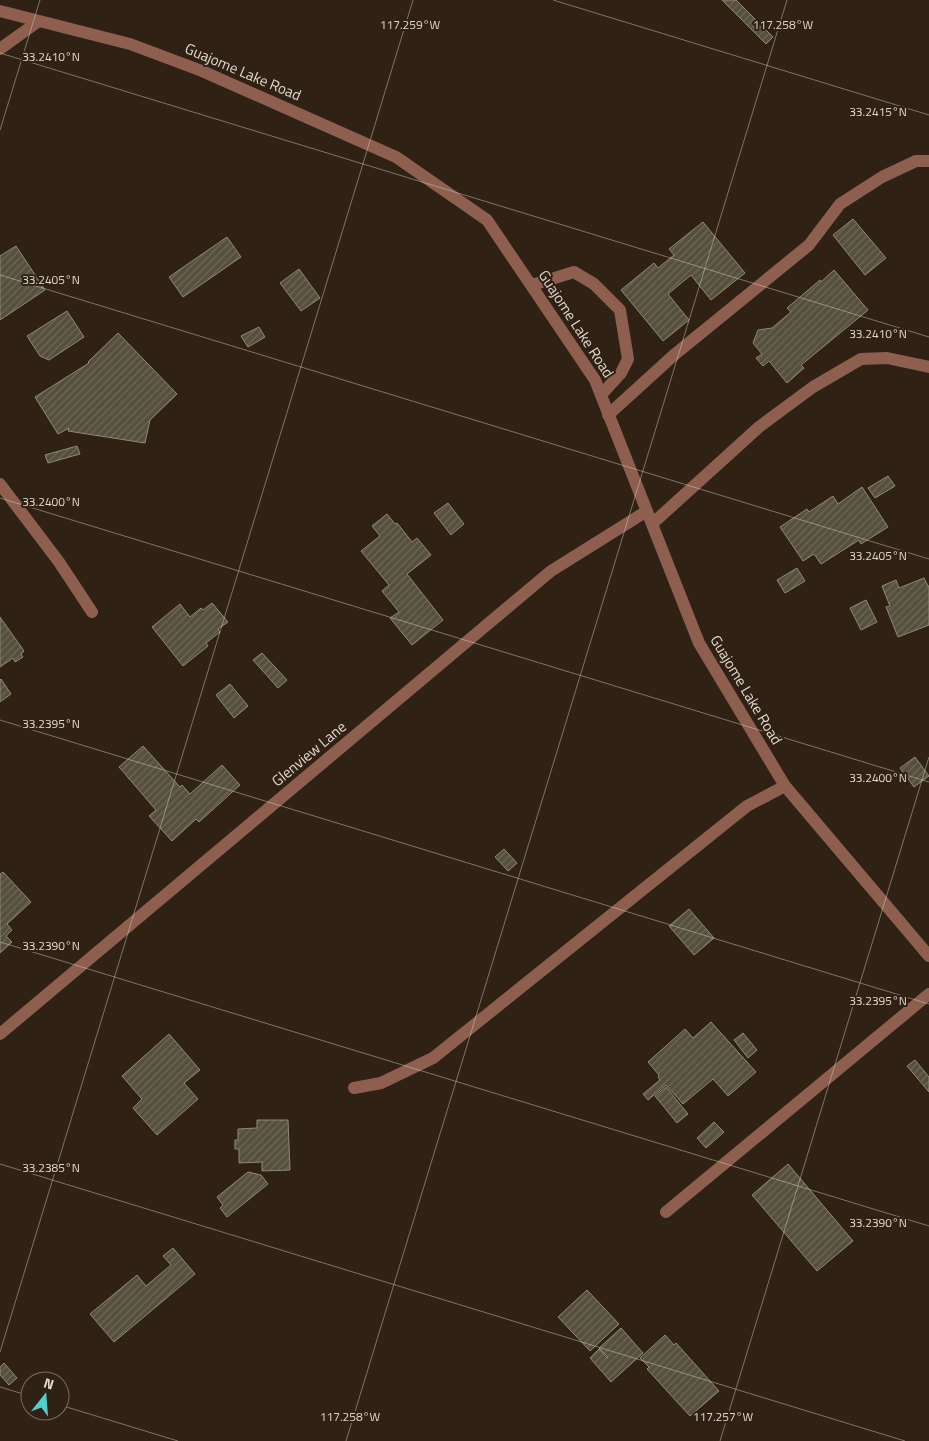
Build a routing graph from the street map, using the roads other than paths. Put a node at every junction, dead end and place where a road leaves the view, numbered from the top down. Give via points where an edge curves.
1 (0, 11) edge
2 (39, 21) junction
3 (0, 49) edge
4 (929, 161) edge
5 (532, 285) junction
6 (929, 367) edge
7 (601, 395) junction
8 (608, 415) junction
9 (0, 484) edge
10 (647, 512) junction
11 (652, 524) junction
12 (92, 612) dead end
13 (785, 786) junction
14 (929, 956) edge
15 (929, 994) edge
16 (0, 1034) edge
17 (354, 1088) dead end
18 (666, 1212) dead end

1 - 2 street, Guajome Lake Road
2 - 3 street
2 - 5 street, Guajome Lake Road via 130,44 202,71 396,158 487,220
4 - 8 street via 916,161 882,177 840,204 809,245 674,355
5 - 7 street, Guajome Lake Road via 595,380
5 - 7 street via 574,272 594,284 620,310 628,359 622,374
6 - 11 street via 887,358 861,359 813,387 759,427
7 - 8 street, Guajome Lake Road
8 - 10 street, Guajome Lake Road
9 - 12 street
10 - 11 street, Guajome Lake Road
10 - 16 street, Glenview Lane via 552,571
11 - 13 street, Guajome Lake Road via 699,643
13 - 14 street, Guajome Lake Road
13 - 17 street via 747,806 433,1058 381,1083
15 - 18 street

